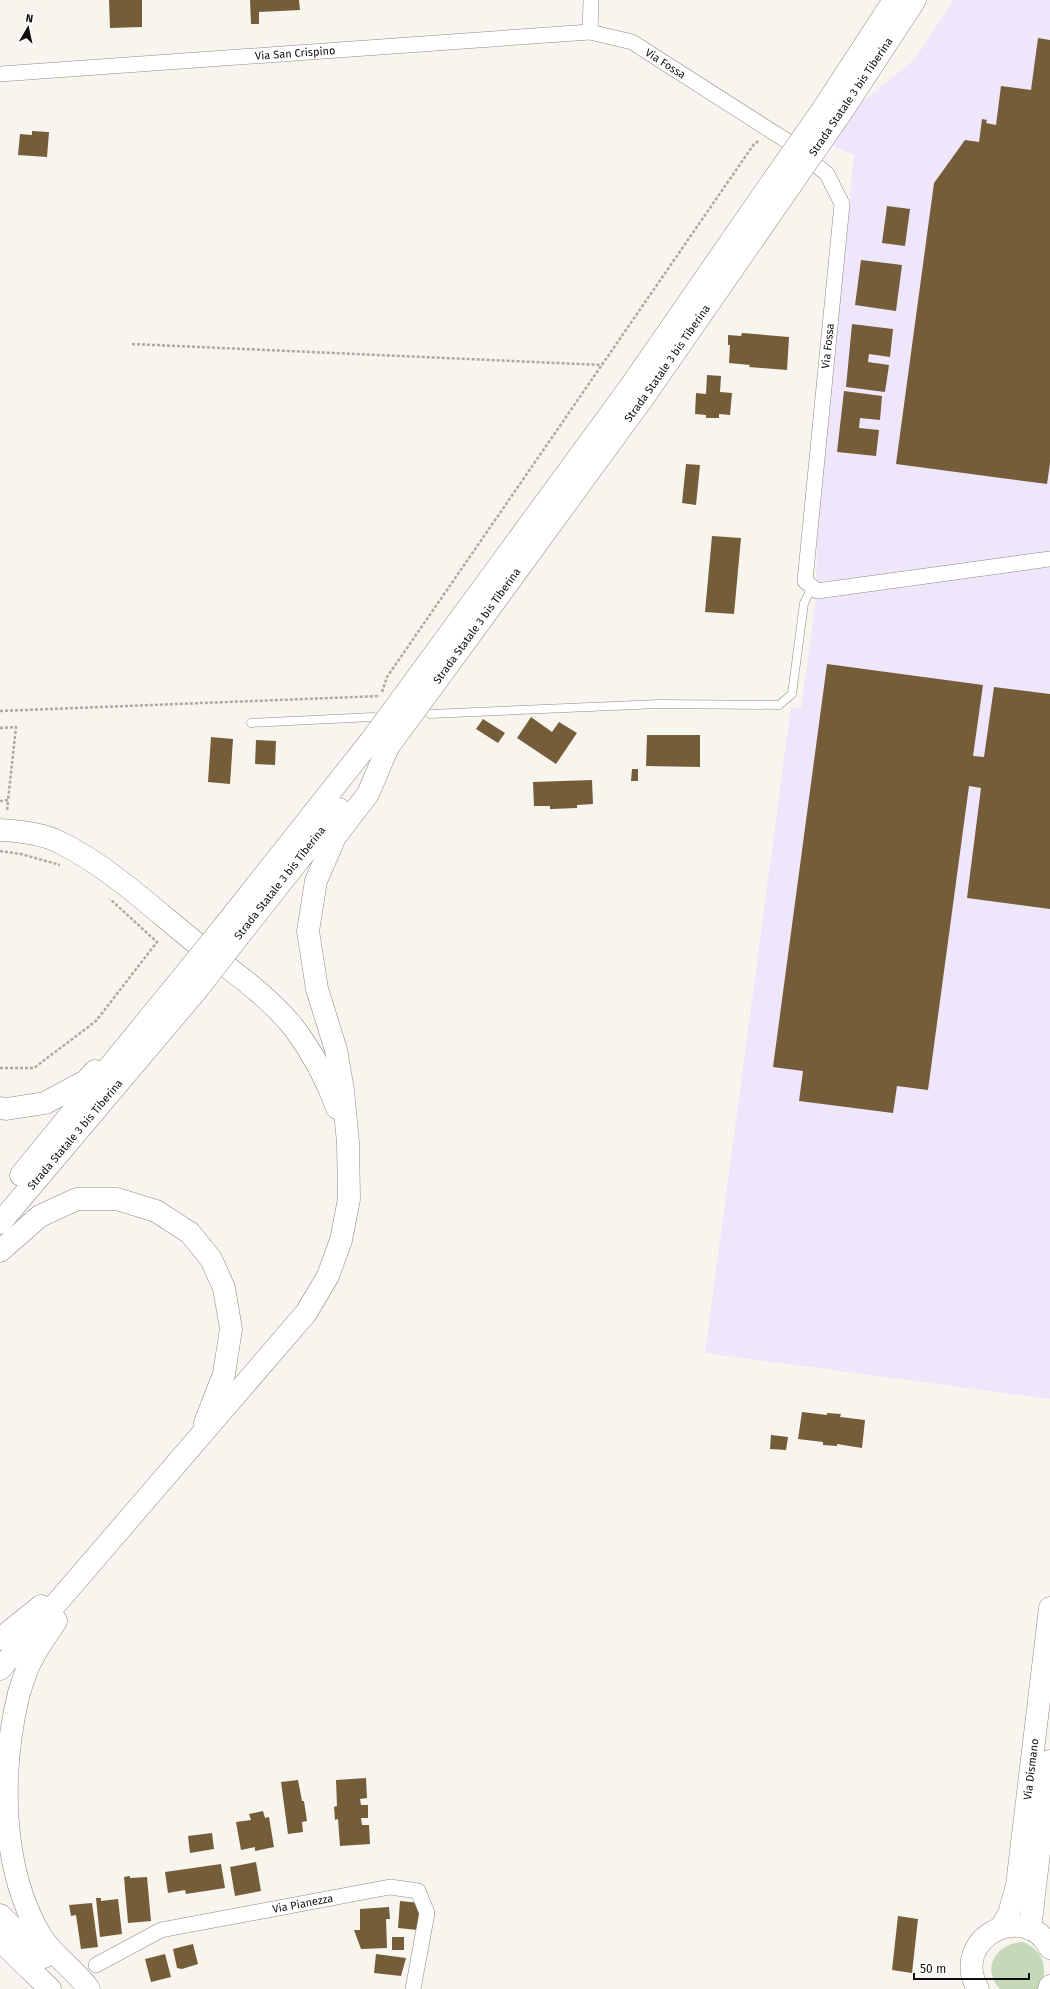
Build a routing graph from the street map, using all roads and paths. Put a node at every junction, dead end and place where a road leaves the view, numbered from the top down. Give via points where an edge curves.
1 (591, 0) edge
2 (894, 0) edge
3 (915, 0) edge
4 (590, 32) junction
5 (0, 74) edge
6 (833, 110) junction
7 (773, 132) junction
8 (132, 344) dead end
9 (602, 365) junction
10 (1050, 559) edge
11 (812, 587) junction
12 (381, 696) junction
13 (0, 710) edge
14 (430, 714) dead end
15 (373, 717) joint
16 (251, 723) dead end
17 (0, 728) edge
18 (378, 745) junction
19 (8, 800) dead end
20 (0, 830) edge
21 (0, 851) edge
22 (65, 866) dead end
23 (109, 898) dead end
24 (189, 984) junction
25 (0, 1068) edge
26 (0, 1108) edge
27 (348, 1143) junction
28 (0, 1200) edge
29 (0, 1223) edge
30 (0, 1251) edge
31 (199, 1439) junction
32 (87, 1569) junction
33 (1050, 1608) edge
34 (0, 1639) edge
35 (0, 1669) edge
36 (1050, 1761) edge
37 (0, 1915) edge
38 (1001, 1927) junction
39 (1030, 1929) junction
40 (0, 1940) edge
41 (1050, 1948) edge
42 (96, 1965) dead end
43 (50, 1989) edge
44 (76, 1989) edge
45 (89, 1989) edge
46 (413, 1989) edge
47 (978, 1989) edge

1 - 4 street
2 - 6 main road, Strada Statale 3 bis Tiberina
3 - 6 main road, Strada Statale 3 bis Tiberina
4 - 5 street, Via San Crispino
4 - 7 street, Via Fossa via 632,42
6 - 18 main road, Strada Statale 3 bis Tiberina, bridge via 630,387
7 - 9 path via 754,144
7 - 11 street, Via Fossa via 827,174 842,204 805,581
8 - 9 path
9 - 12 path via 388,677
10 - 11 street via 817,592
11 - 14 lane via 804,603 792,694 779,705 659,704
12 - 13 path
12 - 15 path
15 - 16 lane
17 - 19 path via 16,727
18 - 24 main road, Strada Statale 3 bis Tiberina, bridge
18 - 27 main road via 368,794 335,837 316,881 308,931 317,989 336,1050
20 - 27 main road via 22,831 58,841 96,862 263,997 293,1028 314,1058 332,1093
21 - 22 path
23 - 25 path via 157,942 96,1021 34,1068
24 - 26 main road via 86,1081 45,1103
24 - 28 main road, Strada Statale 3 bis Tiberina
24 - 29 main road, Strada Statale 3 bis Tiberina
27 - 31 main road via 349,1198 341,1240 328,1276 306,1313
30 - 31 main road via 40,1216 77,1199 117,1199 156,1211 190,1234 211,1259 224,1288 230,1329 224,1374
31 - 32 main road
32 - 34 main road
32 - 35 main road
32 - 45 main road via 29,1665 10,1719 2,1766 1,1814 7,1864 24,1908 42,1938
33 - 38 main road, Via Dismano via 1017,1885 1009,1914
36 - 39 main road, Via Dismano
37 - 44 main road
38 - 39 main road
38 - 47 main road via 989,1933 979,1943 973,1955 972,1969
39 - 41 main road via 1041,1936
40 - 43 main road
42 - 46 street, Via Pianezza via 161,1930 390,1887 418,1891 427,1913

